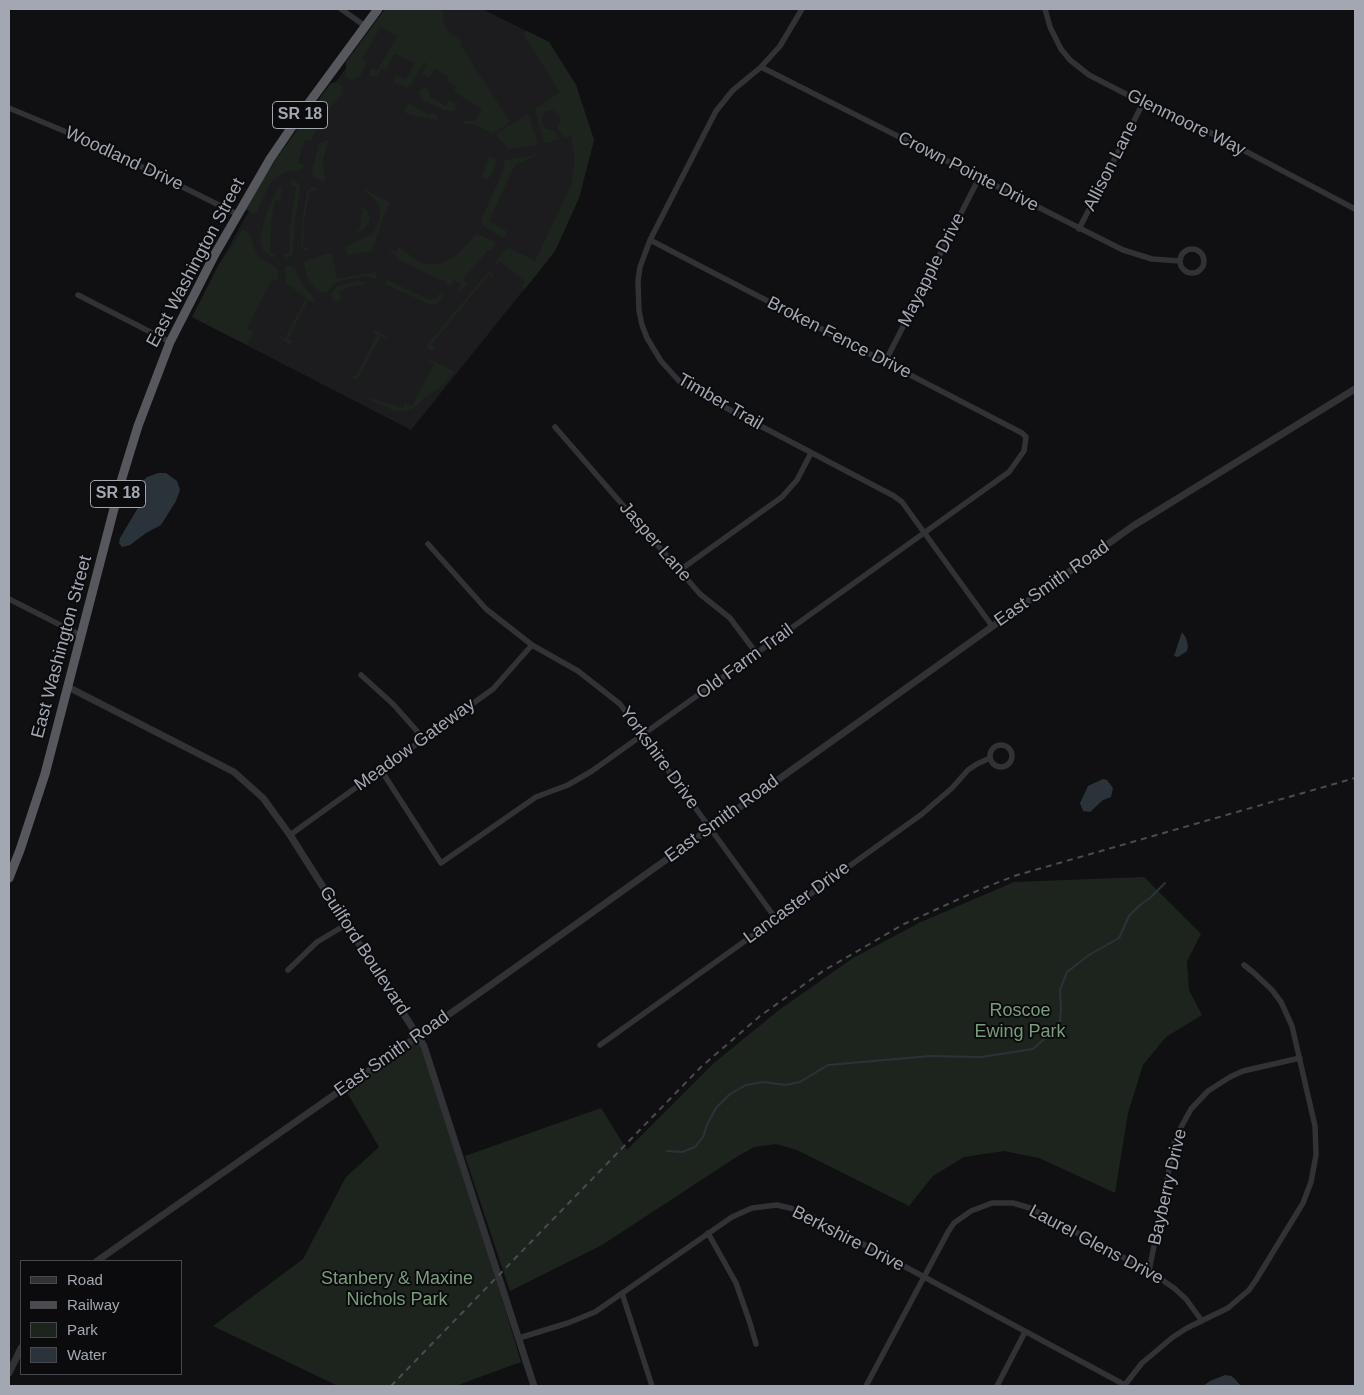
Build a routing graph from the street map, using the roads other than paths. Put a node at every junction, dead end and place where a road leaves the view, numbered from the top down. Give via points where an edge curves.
1 (341, 9) edge
2 (378, 9) edge
3 (802, 9) edge
4 (1046, 9) edge
5 (365, 26) junction
6 (760, 67) junction
7 (1143, 103) junction
8 (9, 108) edge
9 (979, 178) junction
10 (1355, 209) edge
11 (237, 214) junction
12 (1079, 229) junction
13 (650, 240) junction
14 (1180, 260) junction
15 (78, 295) dead end
16 (170, 342) junction
17 (885, 362) junction
18 (1355, 389) edge
19 (555, 427) dead end
20 (1026, 437) joint
21 (811, 453) junction
22 (925, 532) junction
23 (428, 544) dead end
24 (680, 570) junction
25 (9, 599) edge
26 (992, 626) junction
27 (82, 636) junction
28 (532, 645) junction
29 (757, 654) junction
30 (361, 675) dead end
31 (68, 686) junction
32 (643, 735) junction
33 (424, 739) junction
34 (990, 758) junction
35 (381, 770) junction
36 (710, 828) junction
37 (290, 836) junction
38 (9, 878) edge
39 (776, 919) junction
40 (347, 924) junction
41 (1244, 965) dead end
42 (288, 970) dead end
43 (418, 1036) junction
44 (600, 1045) dead end
45 (1300, 1058) junction
46 (708, 1233) junction
47 (98, 1260) edge
48 (1149, 1271) junction
49 (924, 1277) junction
50 (622, 1293) junction
51 (1202, 1321) junction
52 (1026, 1332) junction
53 (518, 1338) junction
54 (756, 1344) dead end
55 (20, 1350) edge
56 (9, 1373) edge
57 (534, 1386) edge
58 (652, 1386) edge
59 (866, 1386) edge
60 (996, 1386) edge
61 (1125, 1386) edge

1 - 5 street
2 - 5 highway, East Washington Street / SR 18
3 - 6 street, Timber Trail via 780,46
4 - 7 street, Glenmoore Way via 1055,39 1070,60 1089,75
5 - 11 highway, East Washington Street / SR 18 via 270,159
6 - 9 street, Crown Pointe Drive
6 - 13 street, Timber Trail via 733,90 716,111
7 - 10 street, Glenmoore Way via 1190,122
7 - 12 street, Allison Lane
8 - 11 street, Woodland Drive via 100,146
9 - 12 street, Crown Pointe Drive
9 - 17 street, Mayapple Drive
11 - 16 highway, East Washington Street / SR 18
12 - 14 street, Crown Pointe Drive via 1137,256
13 - 17 street, Broken Fence Drive
13 - 21 street, Timber Trail via 640,267 638,295 642,325 660,361 692,390
14 - 14 street, Crown Pointe Drive via 1190,249 1198,250 1204,260 1201,268 1192,272 1185,270
15 - 16 street
16 - 27 highway, East Washington Street / SR 18 via 122,478
17 - 20 street, Broken Fence Drive via 1022,432
18 - 26 street, East Smith Road via 1133,526
19 - 24 street, Jasper Lane
20 - 22 street, Old Farm Trail via 1024,451 1009,472
21 - 22 street, Timber Trail via 894,496 909,509
21 - 24 street via 797,480 782,497
22 - 26 street, Timber Trail
22 - 29 street, Old Farm Trail
23 - 28 street, Yorkshire Drive via 486,609
24 - 29 street, Jasper Lane via 700,594 730,618
25 - 27 street
26 - 36 street, East Smith Road
27 - 31 highway, East Washington Street / SR 18
28 - 32 street, Yorkshire Drive via 578,671 620,704
28 - 33 street, Meadow Gateway via 493,689
29 - 32 street, Old Farm Trail
30 - 33 street
31 - 37 street, Guilford Boulevard via 234,772 263,798
31 - 38 highway, East Washington Street / SR 18 via 45,774
32 - 35 street, Old Farm Trail via 584,776 536,797 440,863
32 - 36 street, Yorkshire Drive
33 - 35 street, Meadow Gateway
34 - 34 street, Lancaster Drive via 996,766 1003,768 1011,762 1012,752 1006,746 998,745 991,751
34 - 39 street, Lancaster Drive via 968,770 922,814
35 - 37 street, Meadow Gateway
36 - 39 street, Yorkshire Drive
36 - 43 street, East Smith Road
37 - 40 street, Guilford Boulevard
39 - 44 street, Lancaster Drive
40 - 42 street via 317,942
40 - 43 street, Guilford Boulevard
41 - 45 street via 1264,981 1281,1002 1292,1026
43 - 47 street, East Smith Road
43 - 53 street, Guilford Boulevard via 424,1046
45 - 48 street, Bayberry Drive via 1230,1076 1208,1091 1191,1109 1174,1144
45 - 51 street via 1317,1141 1306,1197 1249,1290 1228,1308
46 - 49 street, Berkshire Drive via 732,1216 752,1208 777,1205 807,1214
46 - 50 street, Berkshire Drive
46 - 54 street via 736,1283
48 - 49 street, Laurel Glens Drive via 1030,1208 1002,1202 980,1206 962,1216 948,1232
48 - 51 street, Laurel Glens Drive via 1186,1299
49 - 52 street, Berkshire Drive
49 - 59 street, Laurel Glens Drive
50 - 53 street, Berkshire Drive via 582,1318
50 - 58 street
51 - 61 street via 1173,1337 1147,1359
52 - 60 street
52 - 61 street, Berkshire Drive
53 - 57 street, Guilford Boulevard
55 - 56 street

